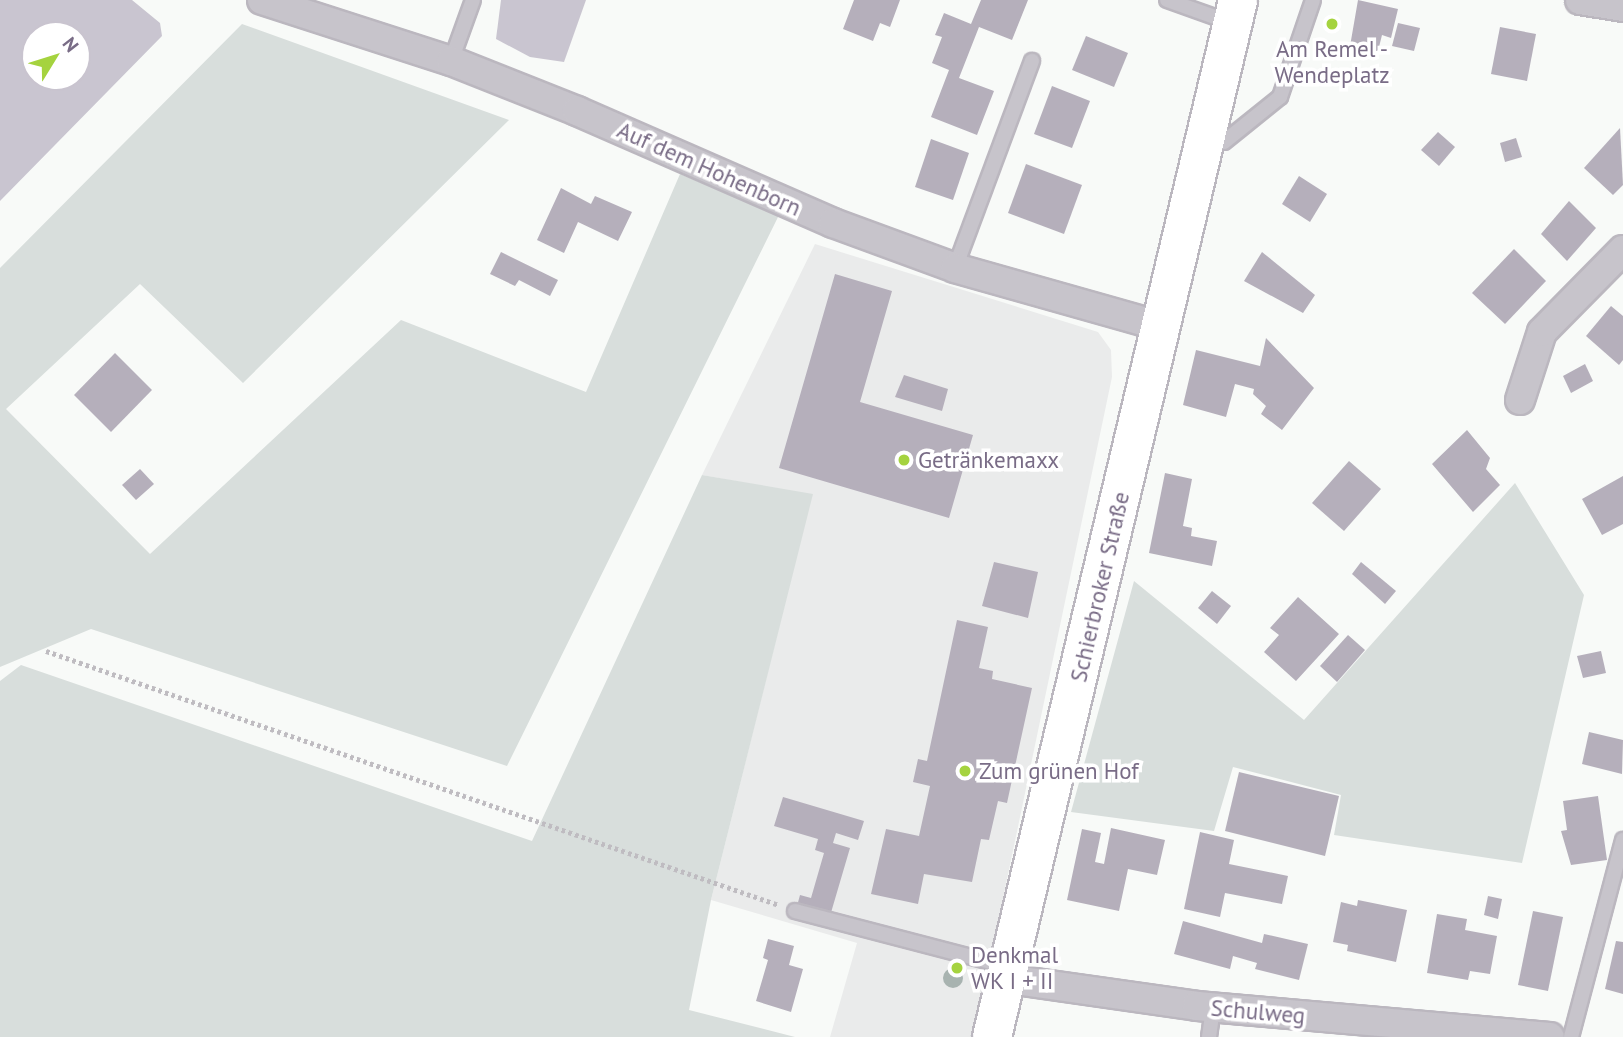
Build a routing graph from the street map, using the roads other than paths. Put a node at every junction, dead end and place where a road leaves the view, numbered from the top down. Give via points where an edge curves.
1 (262, 0) edge
2 (473, 0) edge
3 (1167, 0) edge
4 (1313, 0) edge
5 (1580, 0) edge
6 (1623, 7) edge
7 (1235, 12) edge
8 (451, 61) junction
9 (1032, 61) dead end
10 (1206, 138) junction
11 (1623, 250) edge
12 (955, 268) junction
13 (1160, 326) junction
14 (1520, 400) dead end
15 (1623, 840) edge
16 (795, 911) road end
17 (1009, 973) junction
18 (1213, 1008) junction
19 (1330, 1028) edge
20 (992, 1037) edge
21 (1209, 1037) edge
22 (1550, 1037) edge
23 (1571, 1037) edge

1 - 8 street, Auf dem Hohenborn
2 - 8 lane
3 - 7 lane
4 - 10 lane via 1280,97 1224,142
5 - 6 street
7 - 10 main road, Schierbroker Straße
8 - 12 street, Auf dem Hohenborn via 578,111 833,223
9 - 12 lane
10 - 13 main road, Schierbroker Straße
11 - 14 street via 1542,332
12 - 13 street, Auf dem Hohenborn
13 - 17 main road, Schierbroker Straße
15 - 23 lane
16 - 17 lane
17 - 18 street, Schulweg
17 - 20 main road, Schierbroker Straße
18 - 19 street, Schulweg
18 - 21 lane
19 - 22 street, Schulweg

